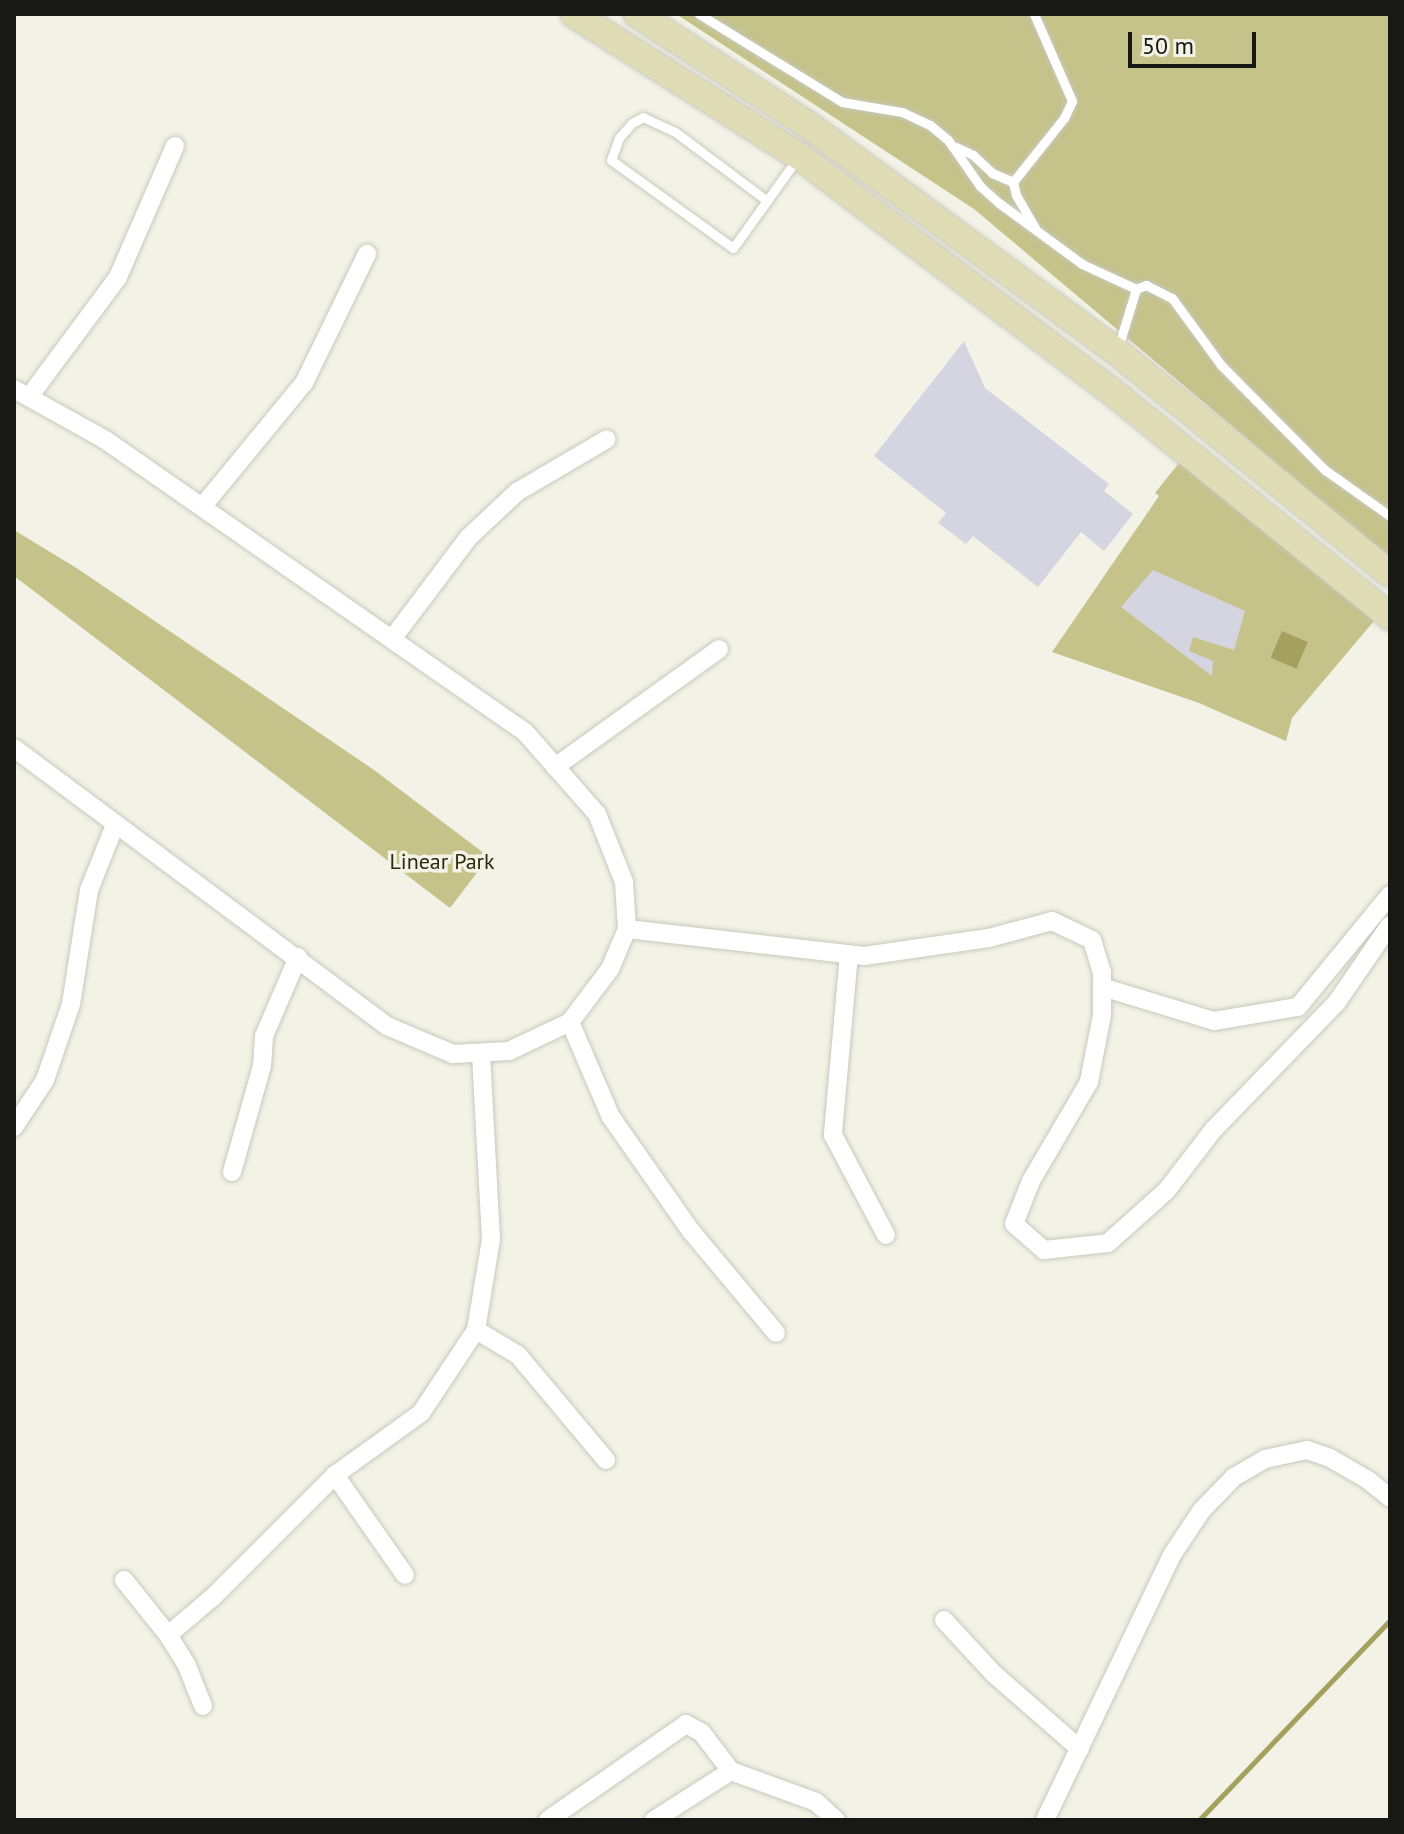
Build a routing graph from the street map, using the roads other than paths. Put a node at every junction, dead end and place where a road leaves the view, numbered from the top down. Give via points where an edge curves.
1 (574, 14) edge
2 (637, 14) edge
3 (699, 14) edge
4 (1034, 14) edge
5 (703, 57) junction
6 (688, 86) junction
7 (175, 146) dead end
8 (954, 146) junction
9 (799, 156) junction
10 (1013, 182) junction
11 (766, 200) junction
12 (1035, 228) junction
13 (367, 254) dead end
14 (1136, 289) junction
15 (1116, 351) junction
16 (21, 393) edge
17 (607, 439) dead end
18 (202, 507) junction
19 (1390, 516) edge
20 (1390, 574) edge
21 (1390, 617) edge
22 (392, 639) junction
23 (719, 649) dead end
24 (14, 748) edge
25 (555, 767) junction
26 (115, 825) junction
27 (1390, 895) edge
28 (1390, 925) edge
29 (627, 929) junction
30 (849, 954) junction
31 (298, 957) junction
32 (1102, 987) junction
33 (570, 1022) junction
34 (481, 1053) junction
35 (14, 1127) edge
36 (232, 1172) dead end
37 (886, 1235) dead end
38 (476, 1330) junction
39 (776, 1333) dead end
40 (606, 1460) dead end
41 (335, 1475) junction
42 (1390, 1498) edge
43 (405, 1575) dead end
44 (124, 1580) dead end
45 (944, 1620) dead end
46 (168, 1635) junction
47 (203, 1706) dead end
48 (1080, 1749) junction
49 (731, 1771) junction
50 (548, 1820) edge
51 (654, 1820) edge
52 (836, 1820) edge
53 (1045, 1820) edge

1 - 6 street
2 - 5 street
3 - 8 lane via 842,102 902,112 930,125
4 - 10 lane via 1072,101
5 - 6 street
5 - 15 street via 808,125
6 - 9 street
7 - 16 street via 118,277
8 - 10 lane
8 - 12 lane via 980,186
9 - 11 lane
9 - 21 street via 1110,390
10 - 12 lane
11 - 11 lane via 733,248 611,160 619,138 643,117 675,132
12 - 14 lane via 1082,264
13 - 18 street via 304,383
14 - 15 lane
14 - 19 lane via 1146,285 1172,298 1221,365 1325,470
15 - 20 street
16 - 18 street via 104,439
17 - 22 street via 517,492 478,528
18 - 22 street
22 - 25 street via 525,732
23 - 25 street
24 - 26 street
25 - 29 street via 597,814 624,882
26 - 31 street
26 - 35 street via 89,890 66,1016 45,1080
27 - 32 street via 1298,1007 1214,1021
28 - 32 street via 1337,1002 1214,1129 1167,1190 1108,1243 1044,1250 1014,1224 1031,1181 1089,1082
29 - 30 street
29 - 33 street via 610,969
30 - 32 street via 989,938 1052,921 1092,940
30 - 37 street via 833,1135
31 - 34 street via 387,1026 453,1054
31 - 36 street via 264,1036 262,1066
33 - 34 street via 509,1051
33 - 39 street via 611,1117 690,1230
34 - 38 street via 491,1239
38 - 40 street via 518,1355
38 - 41 street via 421,1413
41 - 43 street
41 - 46 street
42 - 48 street via 1368,1480 1307,1450 1265,1459 1234,1477 1202,1510 1172,1555
44 - 46 street
45 - 48 street via 994,1674
46 - 47 street
48 - 53 street
49 - 50 street via 702,1733 686,1724
49 - 51 street
49 - 52 street via 816,1802

